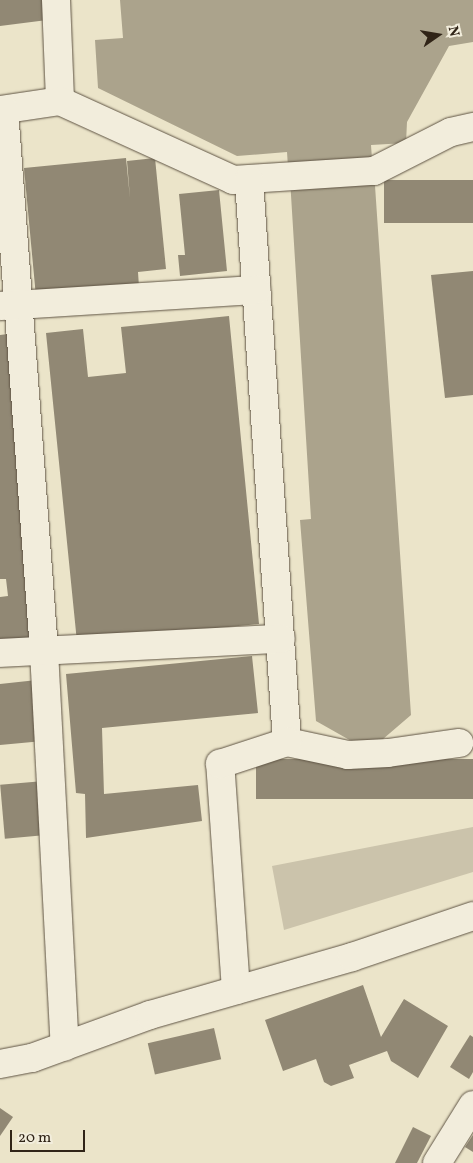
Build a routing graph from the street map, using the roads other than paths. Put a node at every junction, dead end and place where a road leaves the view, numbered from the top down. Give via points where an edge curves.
1 (56, 0) edge
2 (60, 101) junction
3 (2, 110) edge
4 (473, 127) edge
5 (249, 180) junction
6 (257, 290) junction
7 (8, 305) edge
8 (281, 639) junction
9 (44, 651) junction
10 (0, 653) edge
11 (288, 742) junction
12 (459, 743) dead end
13 (473, 916) edge
14 (236, 990) junction
15 (65, 1046) junction
16 (0, 1064) edge
17 (473, 1105) edge
18 (436, 1163) edge

1 - 2 street
2 - 3 street
2 - 5 street via 233,180
3 - 7 street
4 - 5 street via 450,132 374,171
5 - 6 street
6 - 7 street
6 - 8 street
7 - 9 street
8 - 9 street
8 - 11 street
9 - 10 street
9 - 15 street
11 - 12 street via 348,755 388,754
11 - 14 street via 220,764
13 - 14 street via 352,957
14 - 15 street via 150,1015
15 - 16 street via 32,1058
17 - 18 street

